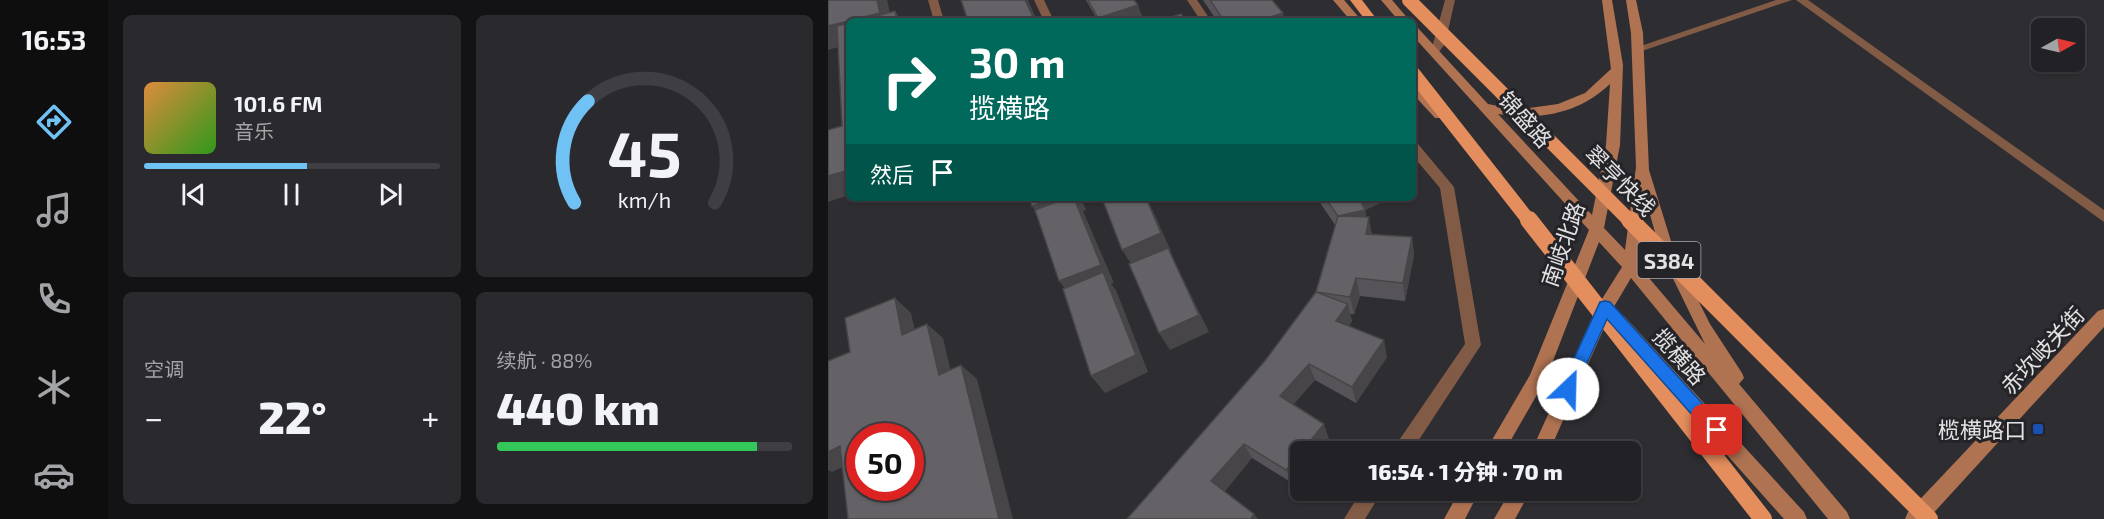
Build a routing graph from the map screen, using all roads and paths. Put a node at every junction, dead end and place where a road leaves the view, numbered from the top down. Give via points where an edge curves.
1 (933, 0) edge
2 (1040, 0) edge
3 (1192, 0) edge
4 (1338, 0) edge
5 (1356, 0) edge
6 (1386, 0) edge
7 (1409, 0) edge
8 (1450, 0) edge
9 (1607, 0) edge
10 (1631, 0) edge
11 (1787, 0) edge
12 (1801, 0) edge
13 (1772, 2) edge
14 (938, 18) edge
15 (1048, 18) edge
16 (1204, 18) edge
17 (1354, 18) edge
18 (1370, 18) edge
19 (1402, 18) edge
20 (1416, 32) edge
21 (1638, 49) junction
22 (1434, 51) junction
23 (1616, 71) junction
24 (1416, 77) edge
25 (1416, 89) edge
26 (1486, 107) junction
27 (1416, 151) edge
28 (1643, 167) junction
29 (2104, 217) edge
30 (1597, 228) junction
31 (1630, 266) junction
32 (1578, 276) junction
33 (1605, 307) junction
34 (2104, 316) edge
35 (1408, 441) edge
36 (1501, 441) edge
37 (1545, 441) edge
38 (1800, 468) junction
39 (1366, 501) edge
40 (1465, 501) edge
41 (1515, 501) edge
42 (1354, 519) edge
43 (1454, 519) edge
44 (1504, 519) edge
45 (1763, 519) edge
46 (1797, 519) edge
47 (1840, 519) edge
48 (1915, 519) edge
49 (1929, 519) edge

1 - 14 street
2 - 15 street
3 - 16 street
4 - 17 main road
5 - 18 highway
6 - 19 main road
7 - 49 highway, 翠亨快线 / S384, bridge
8 - 22 street
9 - 23 main road, 南岐北路
10 - 21 main road
11 - 13 street
12 - 29 street
13 - 21 street
20 - 22 main road, 锦盛路
21 - 28 main road
22 - 26 main road, 锦盛路
23 - 26 main road via 1586,98 1550,111 1505,113
23 - 30 main road, 南岐北路 via 1613,145
24 - 45 highway, bridge
25 - 32 main road
26 - 30 main road, 锦盛路
27 - 35 street via 1447,187 1473,345
28 - 31 main road
28 - 38 main road via 1668,254 1704,329
30 - 31 main road, 锦盛路
30 - 32 main road, 南岐北路
31 - 33 main road
31 - 38 main road, 锦盛路
32 - 33 main road, 揽横路
32 - 36 main road, 南岐北路 via 1538,379
33 - 37 main road
33 - 46 main road, 揽横路
34 - 48 main road, 赤坎岐关街
38 - 47 main road
39 - 42 street
40 - 43 main road
41 - 44 main road

